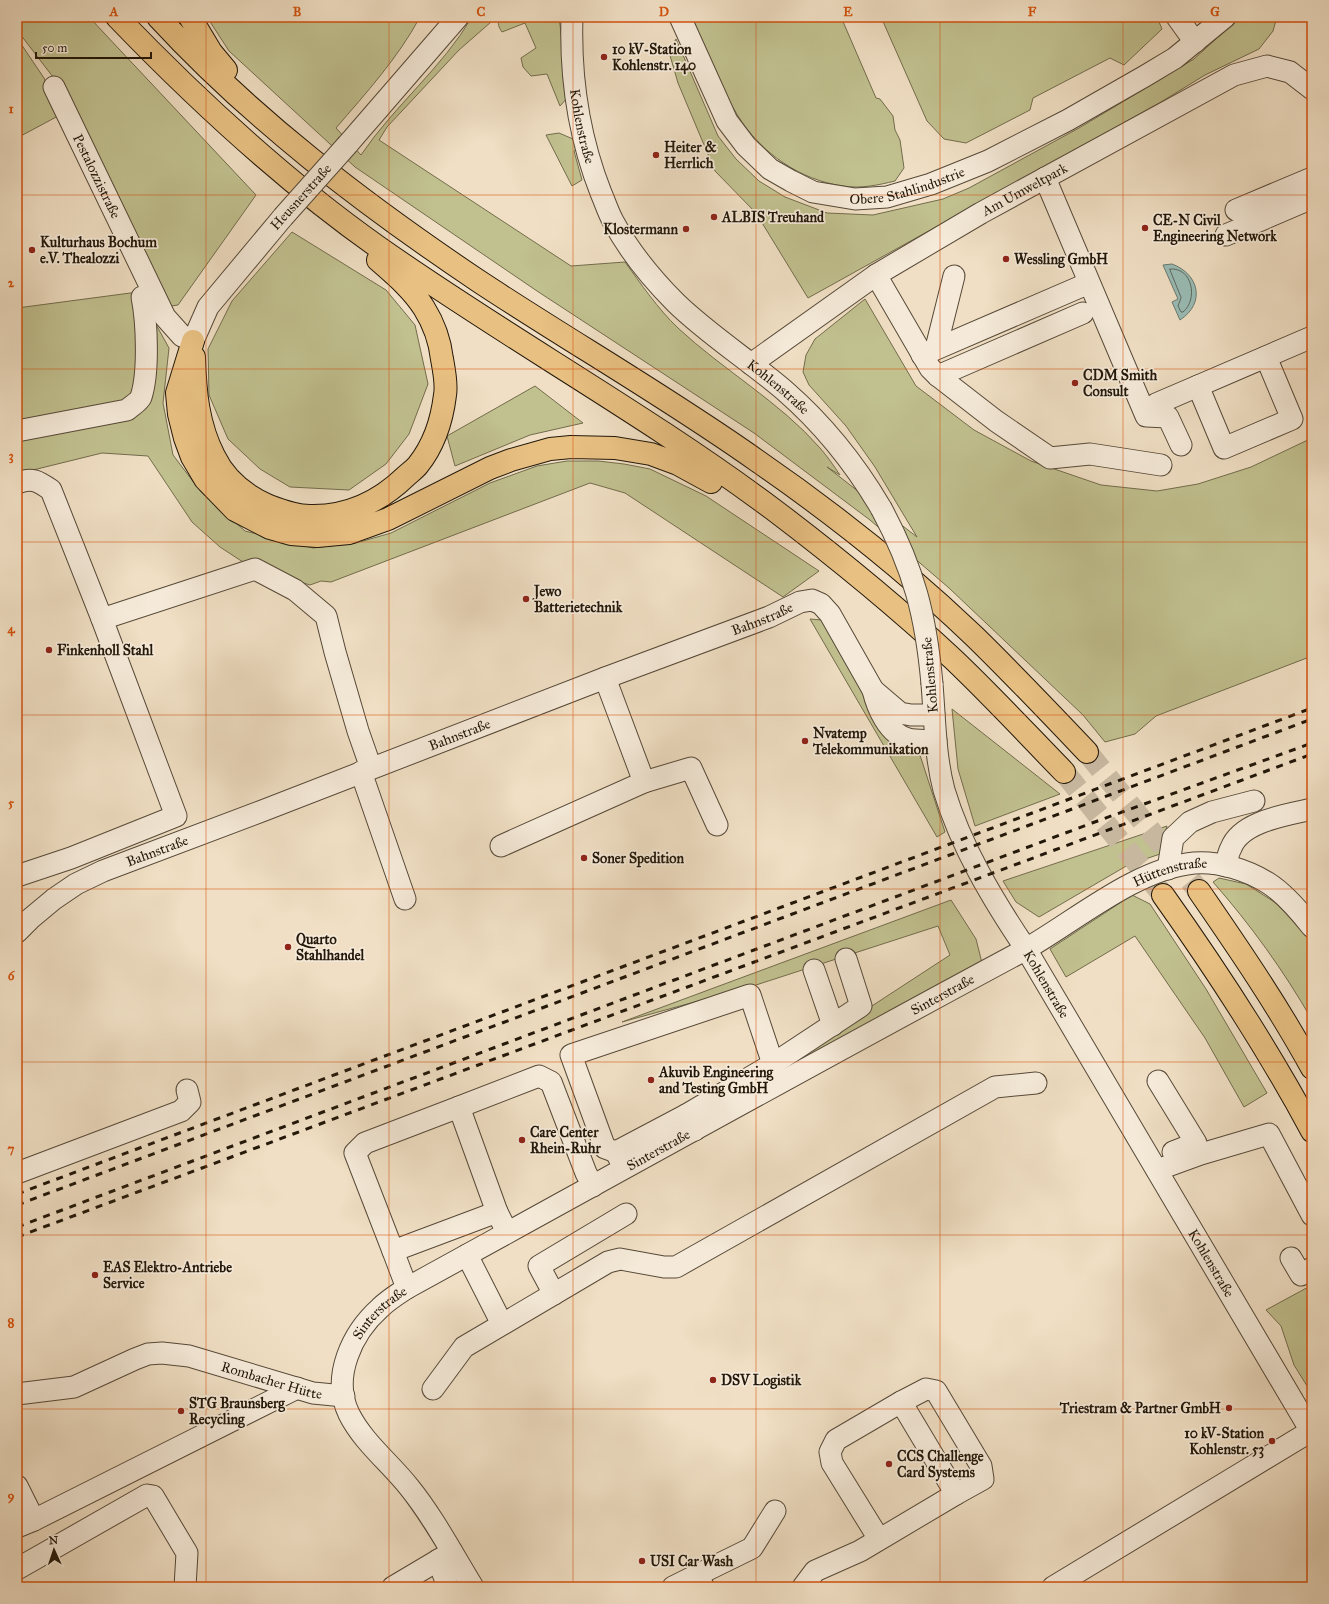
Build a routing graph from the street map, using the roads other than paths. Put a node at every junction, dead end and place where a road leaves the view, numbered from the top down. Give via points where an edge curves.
1 (117, 17) edge
2 (158, 17) edge
3 (190, 17) edge
4 (440, 17) edge
5 (458, 17) edge
6 (565, 17) edge
7 (572, 17) edge
8 (680, 17) edge
9 (1177, 17) edge
10 (1225, 17) edge
11 (571, 39) junction
12 (1195, 42) junction
13 (419, 60) junction
14 (54, 87) dead end
15 (1312, 89) edge
16 (268, 123) junction
17 (1045, 178) junction
18 (1312, 178) edge
19 (298, 187) junction
20 (1312, 198) edge
21 (1236, 210) dead end
22 (1226, 236) dead end
23 (876, 275) junction
24 (954, 276) dead end
25 (1089, 283) junction
26 (153, 294) junction
27 (1083, 313) dead end
28 (1312, 337) edge
29 (193, 342) junction
30 (929, 352) junction
31 (1266, 357) junction
32 (751, 364) junction
33 (938, 376) junction
34 (1198, 386) junction
35 (1156, 404) dead end
36 (17, 431) edge
37 (1181, 445) dead end
38 (1161, 465) dead end
39 (17, 483) edge
40 (774, 510) junction
41 (102, 619) junction
42 (605, 678) junction
43 (872, 690) junction
44 (934, 715) junction
45 (936, 741) junction
46 (1087, 752) tunnel mouth
47 (366, 770) junction
48 (1064, 772) tunnel mouth
49 (644, 782) junction
50 (1254, 801) dead end
51 (1312, 809) edge
52 (176, 816) junction
53 (717, 824) dead end
54 (186, 839) junction
55 (501, 846) dead end
56 (1226, 866) junction
57 (1168, 869) junction
58 (17, 876) edge
59 (1199, 891) tunnel mouth
60 (1163, 895) tunnel mouth
61 (405, 899) dead end
62 (1312, 927) edge
63 (17, 932) edge
64 (1026, 949) junction
65 (846, 959) dead end
66 (814, 970) dead end
67 (832, 1025) junction
68 (773, 1064) junction
69 (1312, 1068) edge
70 (1158, 1081) dead end
71 (1036, 1083) dead end
72 (187, 1090) dead end
73 (459, 1107) junction
74 (691, 1122) junction
75 (1312, 1131) edge
76 (620, 1161) junction
77 (1154, 1165) junction
78 (17, 1173) edge
79 (593, 1186) junction
80 (497, 1212) junction
81 (626, 1214) dead end
82 (1312, 1215) edge
83 (508, 1233) junction
84 (393, 1251) junction
85 (467, 1255) junction
86 (1291, 1258) dead end
87 (1312, 1268) edge
88 (407, 1288) junction
89 (554, 1294) junction
90 (502, 1324) junction
91 (297, 1388) junction
92 (433, 1389) dead end
93 (17, 1394) edge
94 (344, 1396) junction
95 (901, 1402) junction
96 (1312, 1432) edge
97 (17, 1486) edge
98 (956, 1494) junction
99 (775, 1511) dead end
100 (26, 1524) edge
101 (879, 1539) junction
102 (445, 1556) junction
103 (17, 1568) edge
104 (809, 1579) edge
105 (700, 1581) edge
106 (186, 1587) edge
107 (393, 1587) edge
108 (448, 1587) edge
109 (473, 1587) edge
110 (673, 1587) edge
111 (1053, 1587) edge

1 - 19 highway via 168,70
2 - 16 highway
3 - 16 highway via 212,52
4 - 13 street, Heusnerstraße
5 - 13 street, Heusnerstraße
6 - 11 street, Kohlenstraße
7 - 11 street, Kohlenstraße
8 - 12 street, Obere Stahlindustrie via 727,121 746,146 770,169 813,192 855,199 887,197 902,193 932,184 988,161 1068,120 1145,76
9 - 12 street
10 - 12 street, Obere Stahlindustrie
11 - 32 street, Kohlenstraße via 584,144 613,221 640,263 677,303
13 - 29 street, Heusnerstraße, bridge via 402,84 283,217 208,306
14 - 26 street, Pestalozzistraße
15 - 17 street, Am Umweltpark via 1290,72 1267,66 1234,75
16 - 46 highway via 352,191 420,241 692,416 823,508 878,552 974,636
17 - 23 street, Am Umweltpark
17 - 25 street
18 - 21 street
19 - 29 highway via 410,290 434,328 440,348 446,393 433,441 418,465 394,488 368,505 341,513 310,516 285,512 262,503 242,491 214,457 198,413
19 - 40 highway via 376,246 600,392
20 - 22 street
23 - 30 street
23 - 32 street, Am Umweltpark
24 - 30 street
25 - 30 street
25 - 37 street via 1146,416 1168,417
26 - 29 street, Pestalozzistraße via 173,327
26 - 36 street via 142,297 147,347 140,399 127,410
27 - 33 street
28 - 31 street
29 - 40 highway via 177,393 181,420 192,457 205,479 235,510 270,528 291,534 317,536 349,533 388,519 490,468 550,449 571,447 615,448 651,454 678,464 744,504
30 - 33 street via 930,368
31 - 34 street
31 - 34 street via 1292,419 1285,422 1224,448
32 - 44 street, Kohlenstraße, bridge via 816,419 842,449 881,508 902,551 919,600 926,631
33 - 38 street via 996,421 1050,458 1090,454
34 - 35 street
39 - 41 street via 26,480 38,481 51,490
40 - 48 highway via 847,566 953,659
41 - 47 street via 255,570 295,590 326,616
41 - 52 street
42 - 43 street, Bahnstraße via 769,617 800,602 812,600 821,604 830,614
42 - 47 street, Bahnstraße
42 - 49 street
43 - 44 street, Bahnstraße via 900,713
43 - 45 street, Bahnstraße via 885,719 898,735 908,739
44 - 45 street, Kohlenstraße
45 - 64 street, Kohlenstraße via 944,789 951,811 1003,915
47 - 54 street, Bahnstraße
47 - 61 street
49 - 53 street via 691,768
49 - 55 street
50 - 57 street via 1212,812 1190,822 1172,838
51 - 56 street via 1278,817 1243,832 1231,847
52 - 54 street
52 - 58 street via 71,858
54 - 63 street, Bahnstraße via 76,884 42,909
56 - 57 street, Hüttenstraße via 1194,863
56 - 62 street, Hüttenstraße via 1246,872 1270,884
57 - 64 street, Hüttenstraße via 1128,886
59 - 69 highway via 1247,959
60 - 75 highway via 1263,1045
64 - 74 street, Sinterstraße
64 - 77 street, Kohlenstraße
65 - 67 street via 861,1006
66 - 67 street
67 - 68 street
68 - 74 street
68 - 76 street via 750,995 571,1055 605,1148
70 - 77 street via 1196,1143
71 - 89 street via 995,1087 676,1267 620,1259 608,1262
72 - 78 street via 190,1102 181,1111
73 - 79 street via 539,1076 551,1082
73 - 80 street
73 - 84 street via 366,1143 355,1152
74 - 76 street, Sinterstraße
76 - 79 street, Sinterstraße
77 - 82 street via 1268,1134
77 - 96 street, Kohlenstraße
79 - 83 street, Sinterstraße
80 - 83 street
80 - 84 street
81 - 89 street via 539,1266
83 - 85 street, Sinterstraße
84 - 88 street
85 - 88 street, Sinterstraße
85 - 90 street
86 - 87 street via 1301,1275
88 - 94 street, Sinterstraße via 380,1308 360,1329 346,1362 342,1381
89 - 90 street
90 - 92 street via 464,1347
91 - 93 street, Rombacher Hütte via 189,1356 162,1353 148,1354 135,1359 74,1387
91 - 94 street, Rombacher Hütte via 313,1393
91 - 100 street
94 - 102 street via 349,1414 367,1440 425,1507
95 - 98 street
95 - 98 street via 926,1389 936,1390 981,1466 983,1479
95 - 101 street via 836,1440 830,1452 832,1463
96 - 111 street, Kohlenstraße
97 - 100 street
98 - 101 street
99 - 105 street via 752,1548
101 - 104 street
102 - 107 street
102 - 108 street
102 - 109 street
103 - 106 street via 147,1495 153,1496 187,1553
105 - 110 street

